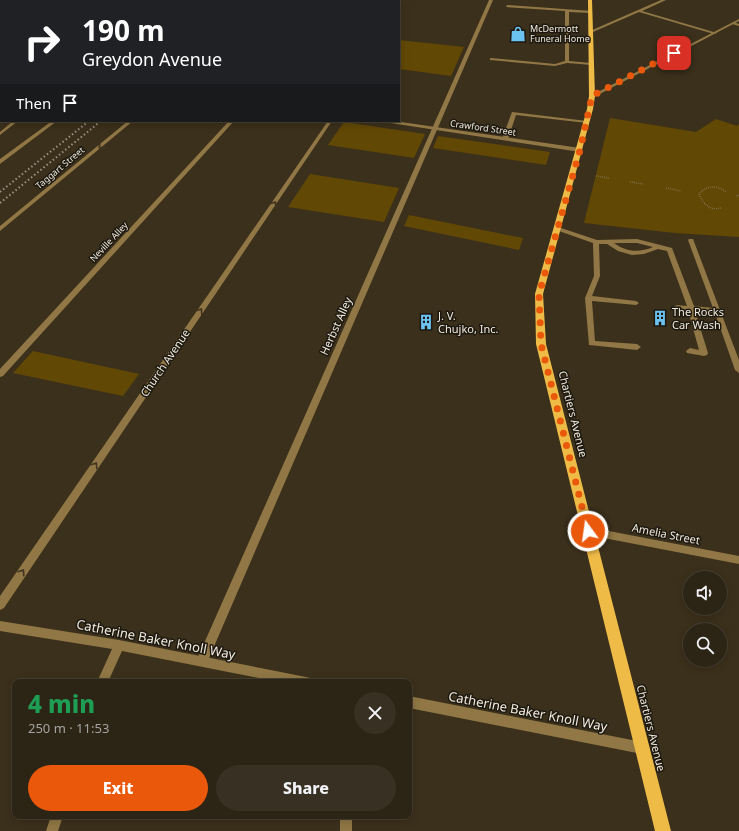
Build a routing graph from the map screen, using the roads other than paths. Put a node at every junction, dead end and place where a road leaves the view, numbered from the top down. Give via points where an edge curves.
1 (491, 0) edge
2 (590, 0) edge
3 (664, 0) edge
4 (507, 6) dead end
5 (566, 10) junction
6 (639, 11) junction
7 (591, 12) junction
8 (739, 20) edge
9 (733, 23) junction
10 (739, 25) edge
11 (592, 31) junction
12 (715, 33) junction
13 (491, 59) dead end
14 (567, 62) junction
15 (591, 64) junction
16 (592, 96) junction
17 (15, 122) edge
18 (54, 122) edge
19 (130, 122) edge
20 (231, 122) edge
21 (329, 122) edge
22 (391, 122) edge
23 (587, 122) junction
24 (434, 128) junction
25 (0, 134) edge
26 (505, 139) junction
27 (580, 150) junction
28 (0, 162) edge
29 (0, 229) edge
30 (558, 229) junction
31 (691, 240) dead end
32 (596, 242) junction
33 (609, 243) junction
34 (656, 248) junction
35 (588, 298) junction
36 (636, 303) dead end
37 (677, 307) dead end
38 (691, 308) junction
39 (717, 311) junction
40 (637, 347) dead end
41 (690, 351) dead end
42 (739, 370) edge
43 (0, 374) edge
44 (588, 531) junction
45 (739, 560) edge
46 (0, 604) edge
47 (0, 626) edge
48 (119, 645) junction
49 (202, 661) junction
50 (103, 679) edge
51 (291, 679) edge
52 (412, 703) edge
53 (642, 748) junction
54 (55, 819) edge
55 (346, 819) edge
56 (52, 831) edge
57 (346, 831) edge
58 (663, 831) edge

1 - 24 street, Herbst Alley
2 - 7 main road, Chartiers Avenue
3 - 6 street
4 - 5 street
5 - 7 street
5 - 14 street
6 - 11 street
6 - 12 street
7 - 11 main road, Chartiers Avenue
8 - 9 street
9 - 10 street
9 - 12 street
11 - 15 main road, Chartiers Avenue
12 - 16 street
13 - 14 street via 555,65
14 - 15 street
15 - 16 main road, Chartiers Avenue
16 - 23 main road, Chartiers Avenue
17 - 25 street
18 - 28 street
19 -> 29 street, Taggart Street
20 - 43 street, Neville Alley
46 -> 21 street, Church Avenue
22 - 24 street, Crawford Street
23 - 26 street via 514,113
23 - 27 main road, Chartiers Avenue
24 - 26 street, Crawford Street
24 - 49 street, Herbst Alley
26 - 27 street, Crawford Street
27 - 30 main road, Chartiers Avenue
30 - 32 street
30 - 44 main road, Chartiers Avenue via 539,294 541,344
31 - 39 street
32 - 33 street
32 - 35 street via 597,276
33 - 34 street via 618,240 644,242
33 - 34 street via 620,251 646,254
34 - 38 street via 670,249
35 - 36 street
35 - 40 street via 592,343
37 - 38 street
38 - 39 street
38 - 41 street via 704,353
39 - 42 street
44 - 45 street, Amelia Street
44 - 53 main road, Chartiers Avenue
47 - 48 street, Catherine Baker Knoll Way
48 - 49 street, Catherine Baker Knoll Way
48 - 50 street
49 - 51 street, Catherine Baker Knoll Way
52 - 53 street, Catherine Baker Knoll Way
53 - 58 main road, Chartiers Avenue
54 - 56 street
55 - 57 street

